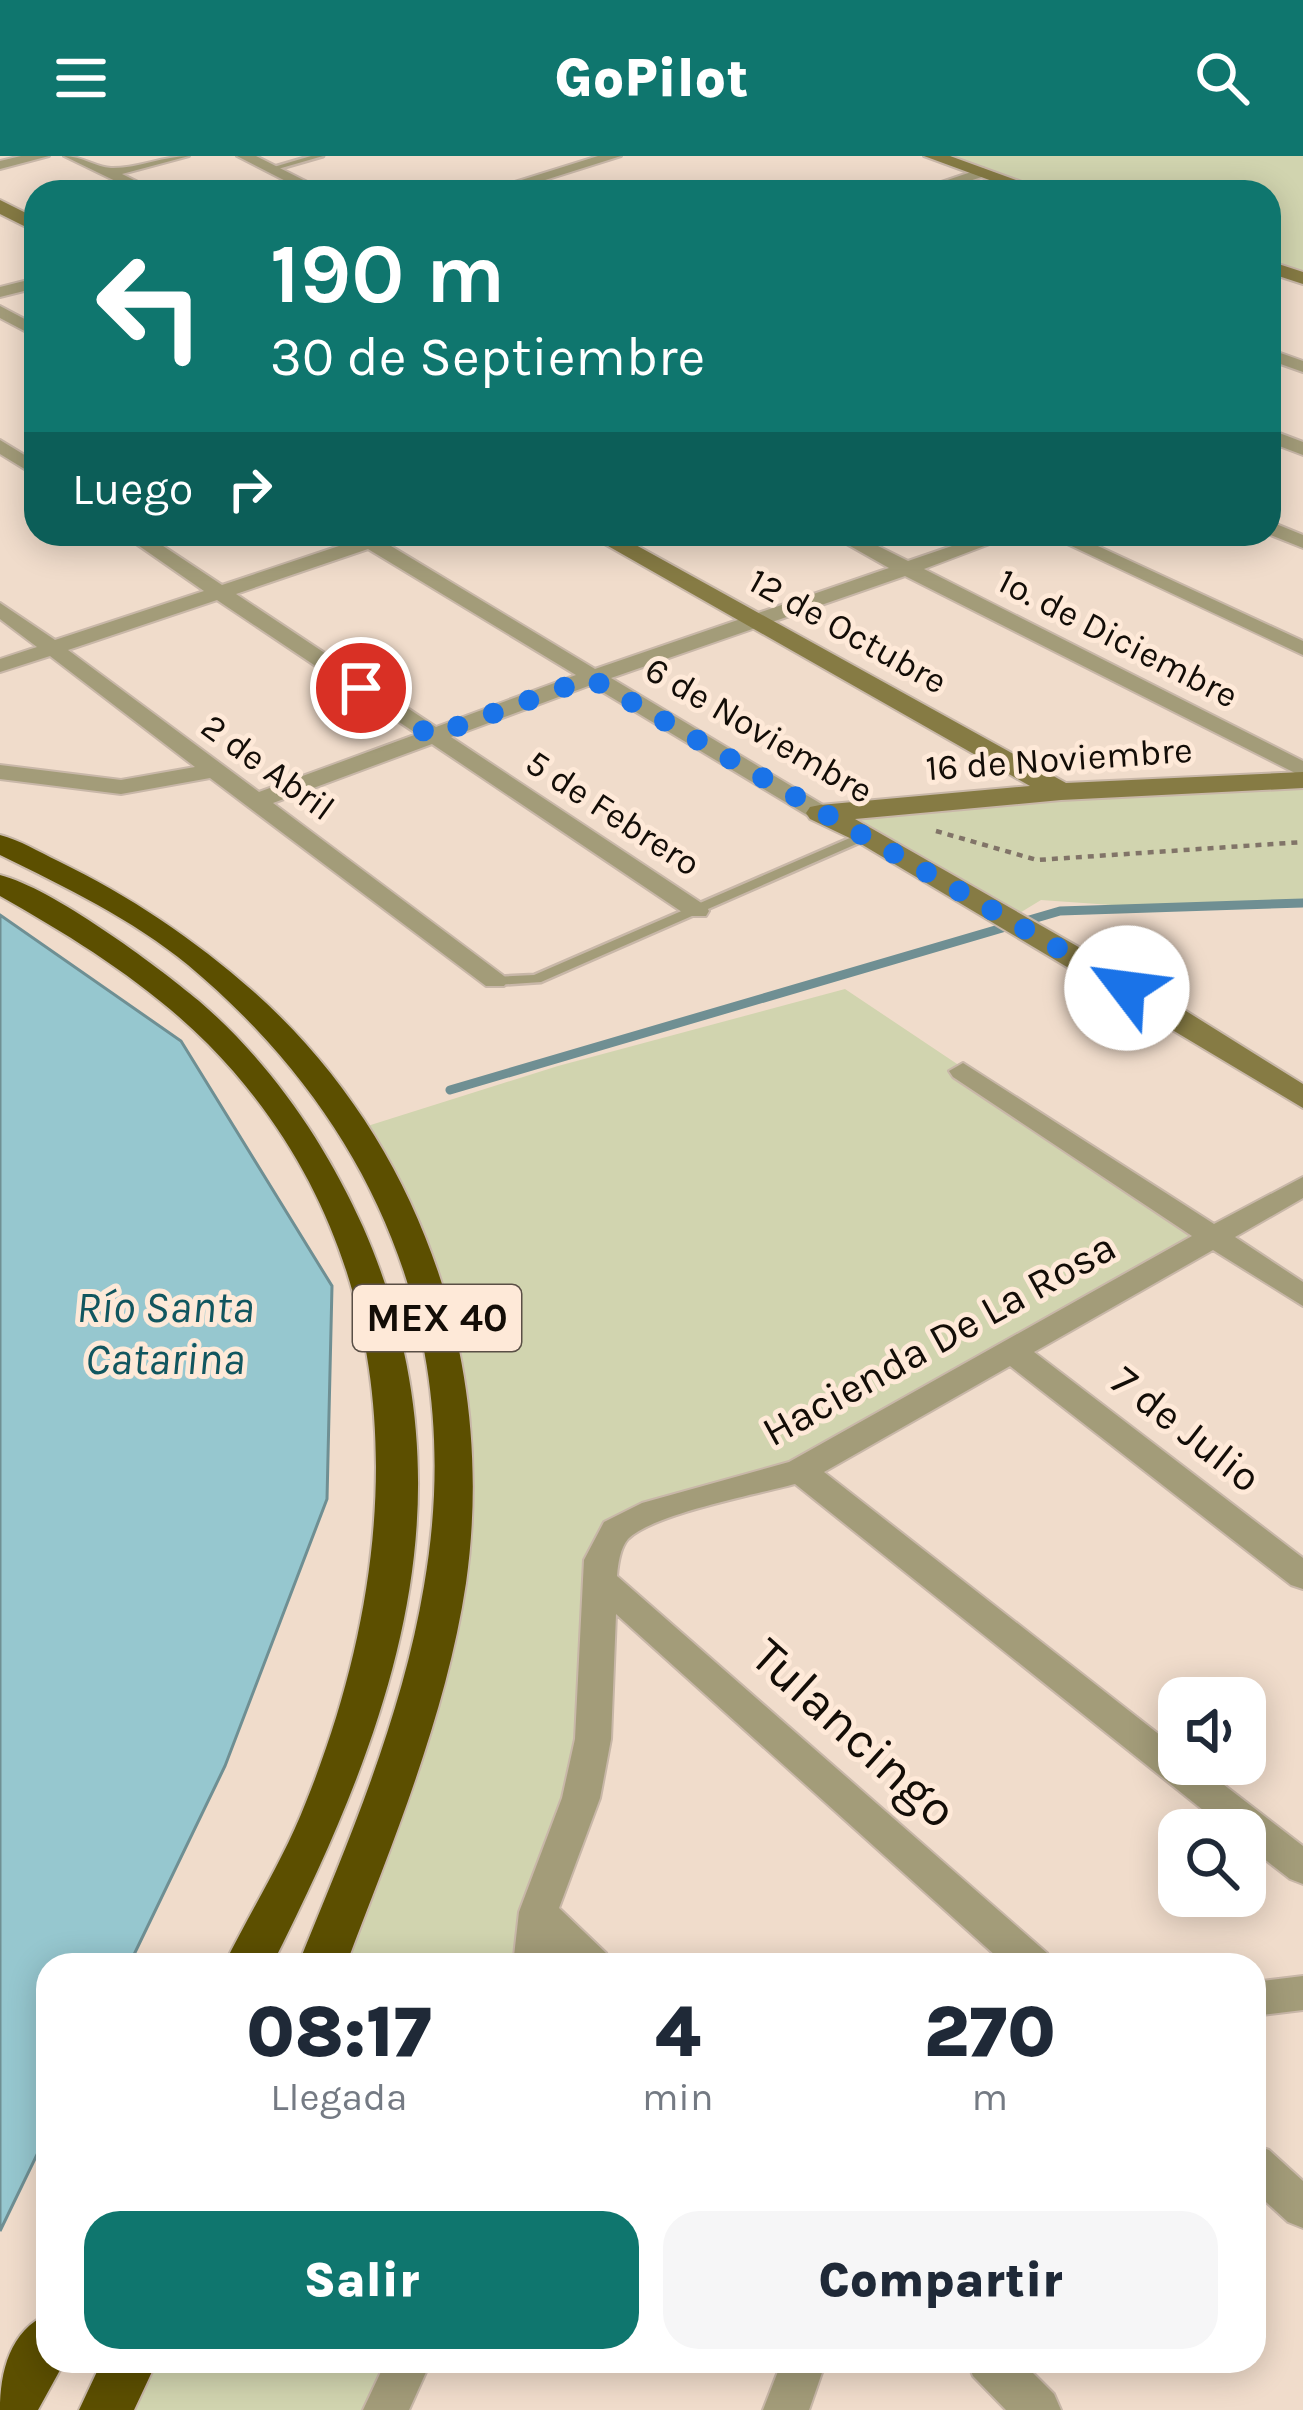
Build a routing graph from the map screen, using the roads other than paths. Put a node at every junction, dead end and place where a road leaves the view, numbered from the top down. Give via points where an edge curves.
1 (41, 156) edge
2 (71, 156) edge
3 (182, 156) edge
4 (244, 156) edge
5 (319, 156) edge
6 (614, 156) edge
7 (933, 156) edge
8 (0, 165) edge
9 (271, 169) junction
10 (112, 172) junction
11 (982, 172) junction
12 (127, 180) edge
13 (294, 180) edge
14 (532, 180) edge
15 (957, 180) edge
16 (1005, 180) edge
17 (150, 546) edge
18 (341, 546) edge
19 (375, 546) edge
20 (621, 546) edge
21 (863, 546) edge
22 (973, 546) edge
23 (1082, 546) edge
24 (909, 569) junction
25 (220, 593) junction
26 (0, 609) edge
27 (757, 620) junction
28 (53, 649) junction
29 (1303, 649) edge
30 (0, 666) edge
31 (590, 678) junction
32 (431, 736) junction
33 (1303, 770) edge
34 (209, 771) junction
35 (0, 772) edge
36 (1303, 780) edge
37 (1061, 792) junction
38 (255, 802) junction
39 (820, 813) joint
40 (872, 822) junction
41 (0, 844) edge
42 (0, 884) edge
43 (697, 911) junction
44 (495, 981) joint
45 (963, 1071) dead end
46 (1303, 1098) edge
47 (1303, 1186) edge
48 (1214, 1235) junction
49 (1303, 1296) edge
50 (1014, 1353) junction
51 (800, 1471) junction
52 (1303, 1576) edge
53 (602, 1582) junction
54 (1303, 1868) edge
55 (538, 1912) junction
56 (254, 1953) edge
57 (327, 1953) edge
58 (534, 1953) edge
59 (580, 1953) edge
60 (1019, 1953) edge
61 (1303, 1993) edge
62 (1266, 1998) edge
63 (1266, 2175) edge
64 (1303, 2208) edge
65 (36, 2361) edge
66 (124, 2373) edge
67 (404, 2373) edge
68 (800, 2373) edge
69 (1001, 2373) edge
70 (8, 2410) edge
71 (106, 2410) edge
72 (386, 2410) edge
73 (786, 2410) edge
74 (1038, 2410) edge

1 - 8 street
2 - 10 street
3 - 10 street
4 - 9 street
5 - 9 lane
6 - 14 street
7 - 11 street
9 - 13 street
10 - 12 street
11 - 15 street
11 - 16 street
17 - 25 street, 5 de Febrero
18 - 25 street
19 - 31 street, 6 de Noviembre
20 - 27 street, 12 de Octubre
21 - 24 street, 1o. de Diciembre
22 - 24 street
23 - 29 street
24 - 27 street
24 - 33 street, 1o. de Diciembre
25 - 28 street
25 - 32 street, 5 de Febrero
26 - 28 street, 2 de Abril
27 - 31 street
27 - 37 street, 12 de Octubre
28 - 30 street
28 - 34 street, 2 de Abril
31 - 32 street
31 - 39 street, 6 de Noviembre
32 - 38 street
32 - 43 street, 5 de Febrero
34 - 35 street via 121,787
34 - 38 street, 2 de Abril
36 - 37 street, 16 de Noviembre
37 - 40 street, 16 de Noviembre
38 - 44 street, 2 de Abril
39 - 40 street, 6 de Noviembre
40 - 43 lane
40 - 46 street, 6 de Noviembre via 942,881
41 - 57 highway, MEX 40 via 89,888 180,947 263,1013 308,1062 373,1150 410,1231 439,1326 452,1422 452,1530 432,1648 400,1764
42 - 56 highway, MEX 40 via 98,938 158,984 270,1093 317,1161 377,1322 394,1409 398,1511 383,1618 338,1778
43 - 44 lane via 536,979
45 - 48 street
47 - 48 street, Hacienda De La Rosa
48 - 49 street
48 - 50 street, Hacienda De La Rosa
50 - 51 street, Hacienda De La Rosa
50 - 52 street, 7 de Julio
51 - 53 street, Hacienda De La Rosa via 626,1524 607,1541
51 - 54 street
53 - 55 street via 593,1739 581,1798
53 - 60 street, Tulancingo
55 - 58 street
55 - 59 street
61 - 62 street
63 - 64 street
65 - 70 highway
66 - 71 highway
67 - 72 street
68 - 73 street
69 - 74 street

